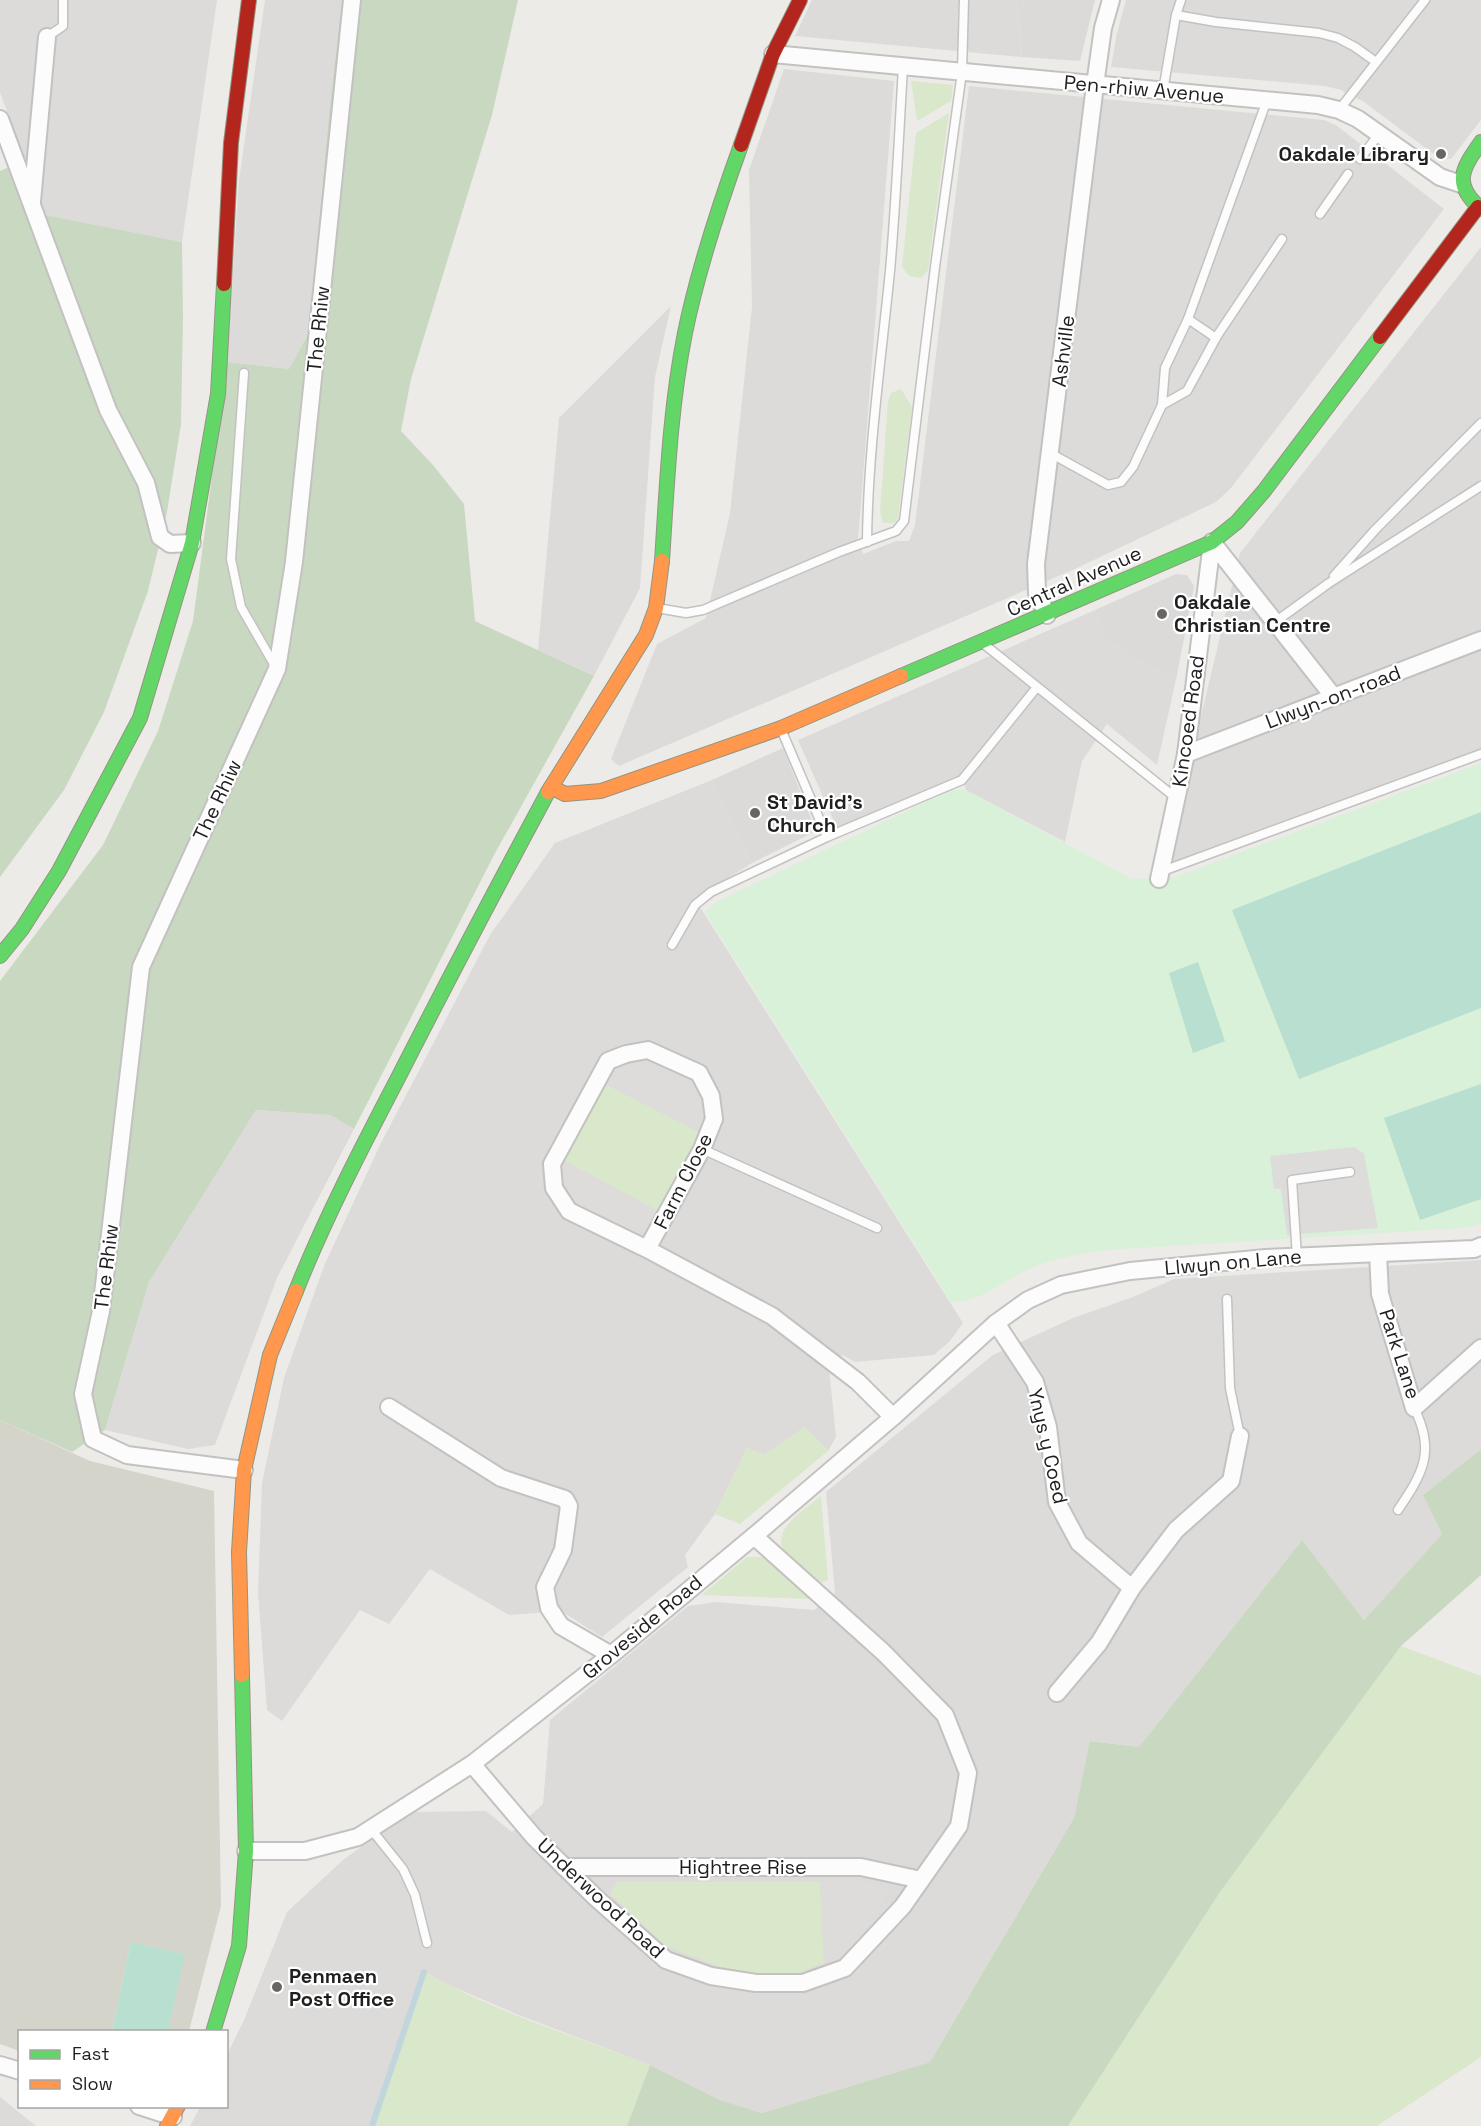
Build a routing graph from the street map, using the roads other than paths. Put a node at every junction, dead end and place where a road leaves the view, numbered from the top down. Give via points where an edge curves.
1 (63, 0) edge
2 (249, 0) edge
3 (352, 0) edge
4 (800, 0) edge
5 (964, 0) edge
6 (1111, 0) edge
7 (1181, 0) edge
8 (1425, 0) edge
9 (1176, 15) junction
10 (47, 38) joint
11 (773, 54) junction
12 (1376, 62) junction
13 (903, 67) junction
14 (962, 72) junction
15 (1095, 85) junction
16 (1163, 91) junction
17 (1267, 100) junction
18 (1340, 110) junction
19 (0, 119) edge
20 (1379, 134) junction
21 (1481, 142) edge
22 (1360, 159) dead end
23 (1348, 174) dead end
24 (1461, 184) junction
25 (32, 207) junction
26 (1480, 208) edge
27 (1320, 214) dead end
28 (1282, 239) dead end
29 (1188, 319) junction
30 (1216, 338) junction
31 (244, 373) dead end
32 (1162, 405) junction
33 (1481, 423) edge
34 (1050, 453) junction
35 (1481, 486) edge
36 (867, 542) junction
37 (1212, 542) junction
38 (192, 543) junction
39 (1329, 583) junction
40 (656, 608) junction
41 (1047, 615) junction
42 (1275, 622) junction
43 (1481, 640) edge
44 (982, 642) junction
45 (277, 669) junction
46 (1037, 687) junction
47 (1333, 696) junction
48 (781, 728) junction
49 (1186, 754) junction
50 (1481, 754) edge
51 (551, 787) junction
52 (1176, 798) junction
53 (826, 837) junction
54 (1160, 875) joint
55 (672, 945) dead end
56 (0, 956) edge
57 (702, 1149) junction
58 (1350, 1172) dead end
59 (877, 1228) dead end
60 (1481, 1246) edge
61 (647, 1249) junction
62 (1378, 1253) junction
63 (1297, 1257) junction
64 (1227, 1299) dead end
65 (996, 1323) junction
66 (1481, 1348) edge
67 (389, 1407) dead end
68 (1414, 1408) junction
69 (893, 1417) junction
70 (1240, 1436) joint
71 (244, 1470) junction
72 (1398, 1510) dead end
73 (754, 1536) junction
74 (1132, 1588) junction
75 (611, 1655) junction
76 (1057, 1692) dead end
77 (472, 1764) junction
78 (371, 1829) junction
79 (246, 1851) junction
80 (564, 1867) junction
81 (921, 1880) junction
82 (427, 1943) dead end
83 (213, 2030) edge
84 (0, 2065) edge
85 (18, 2070) edge
86 (146, 2108) edge
87 (173, 2116) edge

1 - 10 lane via 63,26
2 - 38 street via 231,143 218,394
3 - 45 street, The Rhiw via 294,562
4 - 11 street
5 - 14 lane
6 - 15 street, Ashville via 1102,28
7 - 9 lane
8 - 12 lane
9 - 12 lane via 1319,33 1356,47
9 - 16 lane
10 - 25 street
11 - 13 street, Pen-rhiw Avenue
11 - 40 street via 727,186 685,333 672,421
12 - 18 lane
13 - 14 street, Pen-rhiw Avenue
13 - 36 lane
14 - 15 street, Pen-rhiw Avenue
14 - 36 lane via 904,521 896,531
15 - 16 street, Pen-rhiw Avenue
15 - 34 street, Ashville
16 - 17 street, Pen-rhiw Avenue
17 - 18 street, Pen-rhiw Avenue
17 - 29 lane
18 - 20 street, Pen-rhiw Avenue
19 - 25 street
20 - 22 lane
20 - 24 street, Pen-rhiw Avenue via 1440,177
21 - 24 street via 1467,161
23 - 27 lane
24 - 26 street via 1466,196
25 - 38 street via 108,410 146,483 160,537 170,544
26 - 37 street, Central Avenue via 1264,491 1238,522
28 - 30 lane
29 - 30 lane
29 - 32 lane via 1165,368
30 - 32 lane via 1187,391
31 - 45 lane via 231,559 240,607
32 - 34 lane via 1122,482 1108,485
33 - 39 lane via 1368,537
34 - 41 street, Ashville via 1036,564 1037,593
35 - 39 lane
36 - 40 lane via 704,610 686,613
37 - 41 street, Central Avenue
37 - 42 street
37 - 49 street, Kincoed Road
38 - 56 street via 140,718 59,871
39 - 42 lane
40 - 51 street via 646,635
41 - 44 street, Central Avenue
42 - 47 street
43 - 47 street, Llwyn-on-road
44 - 46 lane
44 - 48 street, Central Avenue
45 - 71 street, The Rhiw via 141,967 101,1311 83,1394 93,1439 118,1451
46 - 52 lane
46 - 53 lane via 962,780
47 - 49 street, Llwyn-on-road
48 - 51 street, Central Avenue via 601,791 565,794
48 - 53 lane
49 - 52 street, Kincoed Road
50 - 54 lane
51 - 71 street via 478,921 308,1260 270,1355
52 - 54 street, Kincoed Road
53 - 55 lane via 711,892 695,905
57 - 59 lane
57 - 61 street, Farm Close
57 - 61 street, Farm Close via 714,1119 711,1096 699,1073 648,1050 608,1061 552,1164 554,1188 569,1211
58 - 63 lane via 1292,1180
60 - 62 street, Llwyn on Lane
61 - 69 street, Farm Close via 772,1316 858,1382
62 - 63 street, Llwyn on Lane
62 - 68 street, Park Lane via 1380,1294
63 - 65 street, Llwyn on Lane via 1130,1271 1061,1285 1028,1300
64 - 70 lane via 1230,1388
65 - 69 street, Groveside Road
65 - 74 street, Ynys y Coed via 1035,1382 1048,1427 1057,1502 1079,1543
66 - 68 street, Park Lane
67 - 75 street via 501,1478 566,1499 569,1506 563,1550 546,1587 549,1608 561,1626
68 - 72 lane via 1422,1424 1425,1455 1419,1479
69 - 73 street, Groveside Road
70 - 74 street via 1231,1480 1176,1530
71 - 79 street via 239,1552
73 - 75 street, Groveside Road
73 - 81 street, Underwood Road via 883,1652 945,1715 968,1773 959,1826
74 - 76 street via 1099,1643
75 - 77 street, Groveside Road
77 - 78 street, Groveside Road
77 - 80 street, Underwood Road
78 - 79 street, Groveside Road via 358,1837 305,1851
78 - 82 lane via 403,1869 415,1895
79 - 83 street via 239,1946
80 - 81 street, Hightree Rise via 861,1867
80 - 81 street, Underwood Road via 666,1960 711,1976 756,1983 803,1983 845,1968 903,1906
84 - 85 street
86 - 87 street

